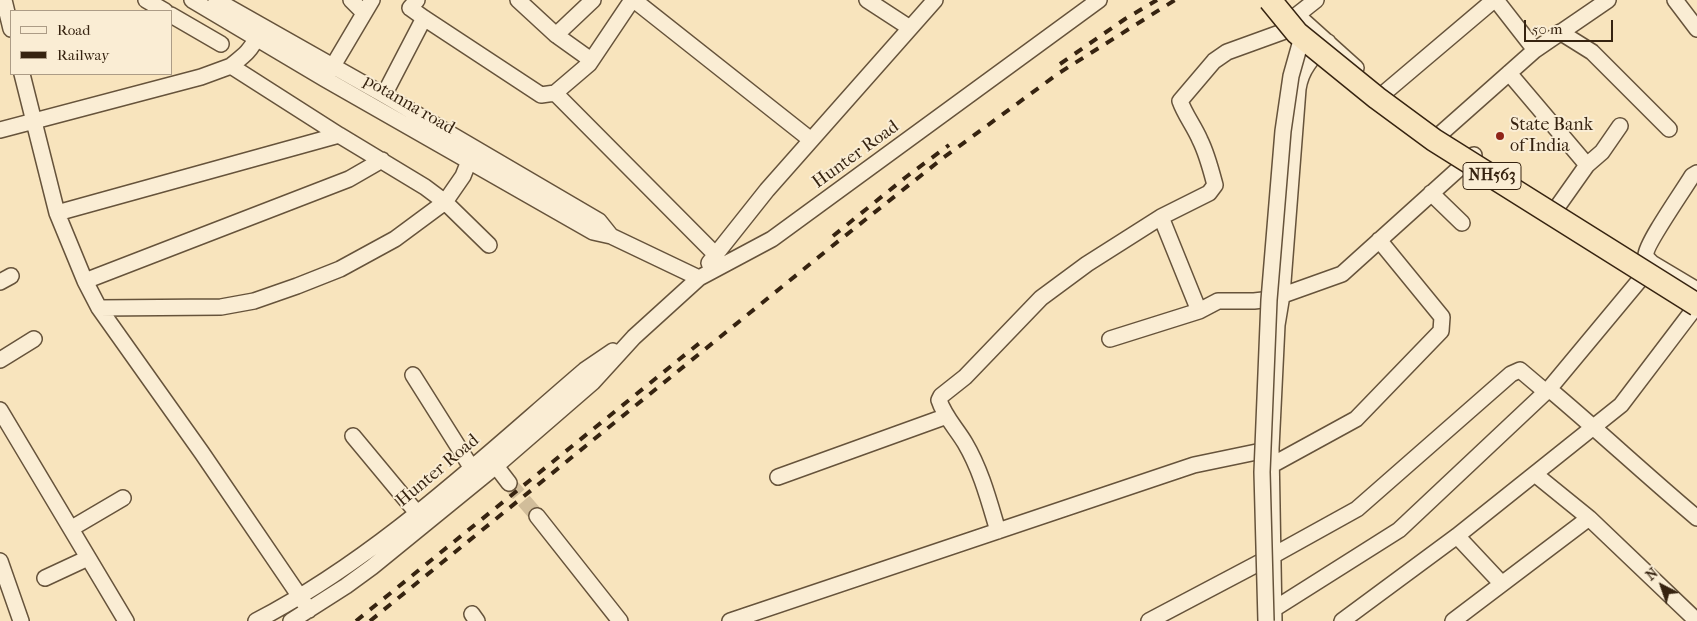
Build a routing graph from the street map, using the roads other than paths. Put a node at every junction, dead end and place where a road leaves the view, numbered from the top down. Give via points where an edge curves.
1 (4, 0) edge
2 (146, 0) edge
3 (192, 0) edge
4 (216, 0) edge
5 (351, 0) edge
6 (416, 0) edge
7 (518, 0) edge
8 (593, 0) edge
9 (633, 0) edge
10 (867, 0) edge
11 (935, 0) edge
12 (1270, 0) edge
13 (1316, 0) edge
14 (1495, 0) edge
15 (1608, 0) edge
16 (1675, 0) edge
17 (1095, 1) edge
18 (234, 4) edge
19 (368, 6) edge
20 (163, 10) edge
21 (172, 16) edge
22 (424, 18) junction
23 (10, 25) edge
24 (1300, 26) junction
25 (910, 28) junction
26 (1697, 29) edge
27 (1560, 32) junction
28 (556, 35) junction
29 (1328, 42) junction
30 (221, 44) dead end
31 (252, 46) junction
32 (1535, 50) junction
33 (591, 60) junction
34 (231, 66) junction
35 (1509, 73) junction
36 (329, 74) junction
37 (22, 75) edge
38 (555, 93) junction
39 (1383, 94) junction
40 (384, 95) junction
41 (33, 122) junction
42 (1620, 126) dead end
43 (1670, 129) dead end
44 (0, 130) edge
45 (339, 135) junction
46 (1438, 136) junction
47 (811, 140) junction
48 (1475, 154) junction
49 (382, 160) junction
50 (1588, 165) junction
51 (466, 169) junction
52 (1697, 173) edge
53 (1431, 192) junction
54 (445, 202) junction
55 (1558, 206) junction
56 (57, 213) junction
57 (1161, 217) junction
58 (1462, 223) dead end
59 (611, 236) junction
60 (1379, 240) junction
61 (489, 245) dead end
62 (715, 254) junction
63 (1653, 264) junction
64 (85, 281) junction
65 (694, 282) junction
66 (1697, 290) edge
67 (1282, 295) junction
68 (1697, 305) edge
69 (100, 308) junction
70 (1199, 311) junction
71 (634, 337) junction
72 (34, 339) dead end
73 (1110, 339) dead end
74 (0, 360) edge
75 (413, 375) dead end
76 (1548, 391) junction
77 (0, 410) edge
78 (946, 416) junction
79 (1594, 427) junction
80 (353, 436) dead end
81 (1271, 449) junction
82 (1272, 465) junction
83 (496, 466) junction
84 (471, 467) junction
85 (1536, 475) junction
86 (778, 477) dead end
87 (509, 483) tunnel mouth
88 (122, 498) dead end
89 (417, 514) junction
90 (537, 516) tunnel mouth
91 (1589, 518) junction
92 (1697, 518) edge
93 (72, 528) junction
94 (998, 531) junction
95 (1458, 536) junction
96 (1274, 555) junction
97 (88, 558) junction
98 (0, 561) edge
99 (44, 578) dead end
100 (1502, 584) junction
101 (299, 597) junction
102 (309, 610) junction
103 (1271, 617) edge
104 (20, 621) edge
105 (126, 621) edge
106 (256, 621) edge
107 (291, 621) edge
108 (620, 621) edge
109 (730, 621) edge
110 (1149, 621) edge
111 (1342, 621) edge
112 (1453, 621) edge
113 (1697, 621) edge

1 - 23 street
2 - 20 street
3 - 31 street, potanna road
4 - 18 street, potanna road
5 - 19 street
6 - 22 street via 410,8
7 - 28 street
8 - 28 street
9 - 33 street
9 - 47 street
10 - 25 street
11 - 25 street
12 - 24 highway, NH563, bridge
13 - 24 street
14 - 32 street
14 - 39 street
15 - 27 street
16 - 26 street
17 - 65 street, Hunter Road via 772,239
18 - 36 street, potanna road
19 - 36 street
21 - 30 street
22 - 38 street via 541,95
22 - 40 street
24 - 29 street
24 - 57 street via 1298,24 1227,52 1214,61 1180,100 1204,148 1215,185 1209,193
24 - 68 highway, NH563, bridge via 1377,98 1434,140
24 - 103 street, bridge via 1283,131 1269,300 1262,472
25 - 47 street
27 - 32 street
27 - 43 street via 1592,52
28 - 33 street
29 - 39 street
29 - 67 street via 1305,66 1299,78
31 - 34 street
31 - 36 street, potanna road
32 - 35 street
33 - 38 street
34 - 41 street
34 - 45 street
35 - 46 street
35 - 50 street
36 - 40 street, potanna road
36 - 51 street, potanna road
37 - 41 street
38 - 62 street
39 - 46 street
40 - 59 street, potanna road via 599,221
41 - 44 street
41 - 56 street
42 - 50 street via 1602,152
45 - 49 street
45 - 56 street
46 - 48 street
47 - 62 street
48 - 53 street
48 - 55 street
49 - 54 street
49 - 64 street via 349,179
50 - 55 street
51 - 54 street
51 - 59 street, potanna road via 593,232
52 - 63 street via 1692,176 1646,253
53 - 58 street
53 - 60 street
54 - 61 street
54 - 69 street via 395,239 340,269 254,301 221,307
55 - 63 street
56 - 64 street
57 - 70 street
57 - 78 street via 1041,298 965,377 940,396
59 - 65 street, potanna road
60 - 67 street via 1342,274
60 - 82 street via 1442,318 1440,331 1356,419
62 - 65 street
63 - 66 street
63 - 76 street
64 - 69 street
65 - 71 street, Hunter Road
67 - 70 street via 1254,301 1218,301
67 - 81 street via 1277,325
68 - 79 street via 1621,405
69 - 101 street
70 - 73 street
71 - 83 street, Hunter Road via 592,382
71 - 84 street, Hunter Road via 585,370
72 - 74 street
75 - 84 street
76 - 79 street
76 - 96 street via 1520,370 1511,374 1357,509
76 - 103 street via 1400,530
77 - 93 street
78 - 86 street
78 - 94 street via 965,443 978,470
79 - 85 street
79 - 92 street
80 - 89 street
81 - 82 street
81 - 94 street via 1194,466
82 - 96 street
83 - 87 street
83 - 102 street, Hunter Road via 372,567
84 - 89 street, Hunter Road
85 - 91 street
85 - 95 street
88 - 93 street
89 - 101 street, Hunter Road
90 - 108 street
91 - 100 street
91 - 113 street
93 - 97 street
94 - 109 street
95 - 100 street
95 - 111 street
96 - 103 street
96 - 110 street
97 - 99 street
97 - 105 street
98 - 104 street
100 - 112 street
101 - 102 street
101 - 106 street, Hunter Road
102 - 107 street, Hunter Road

